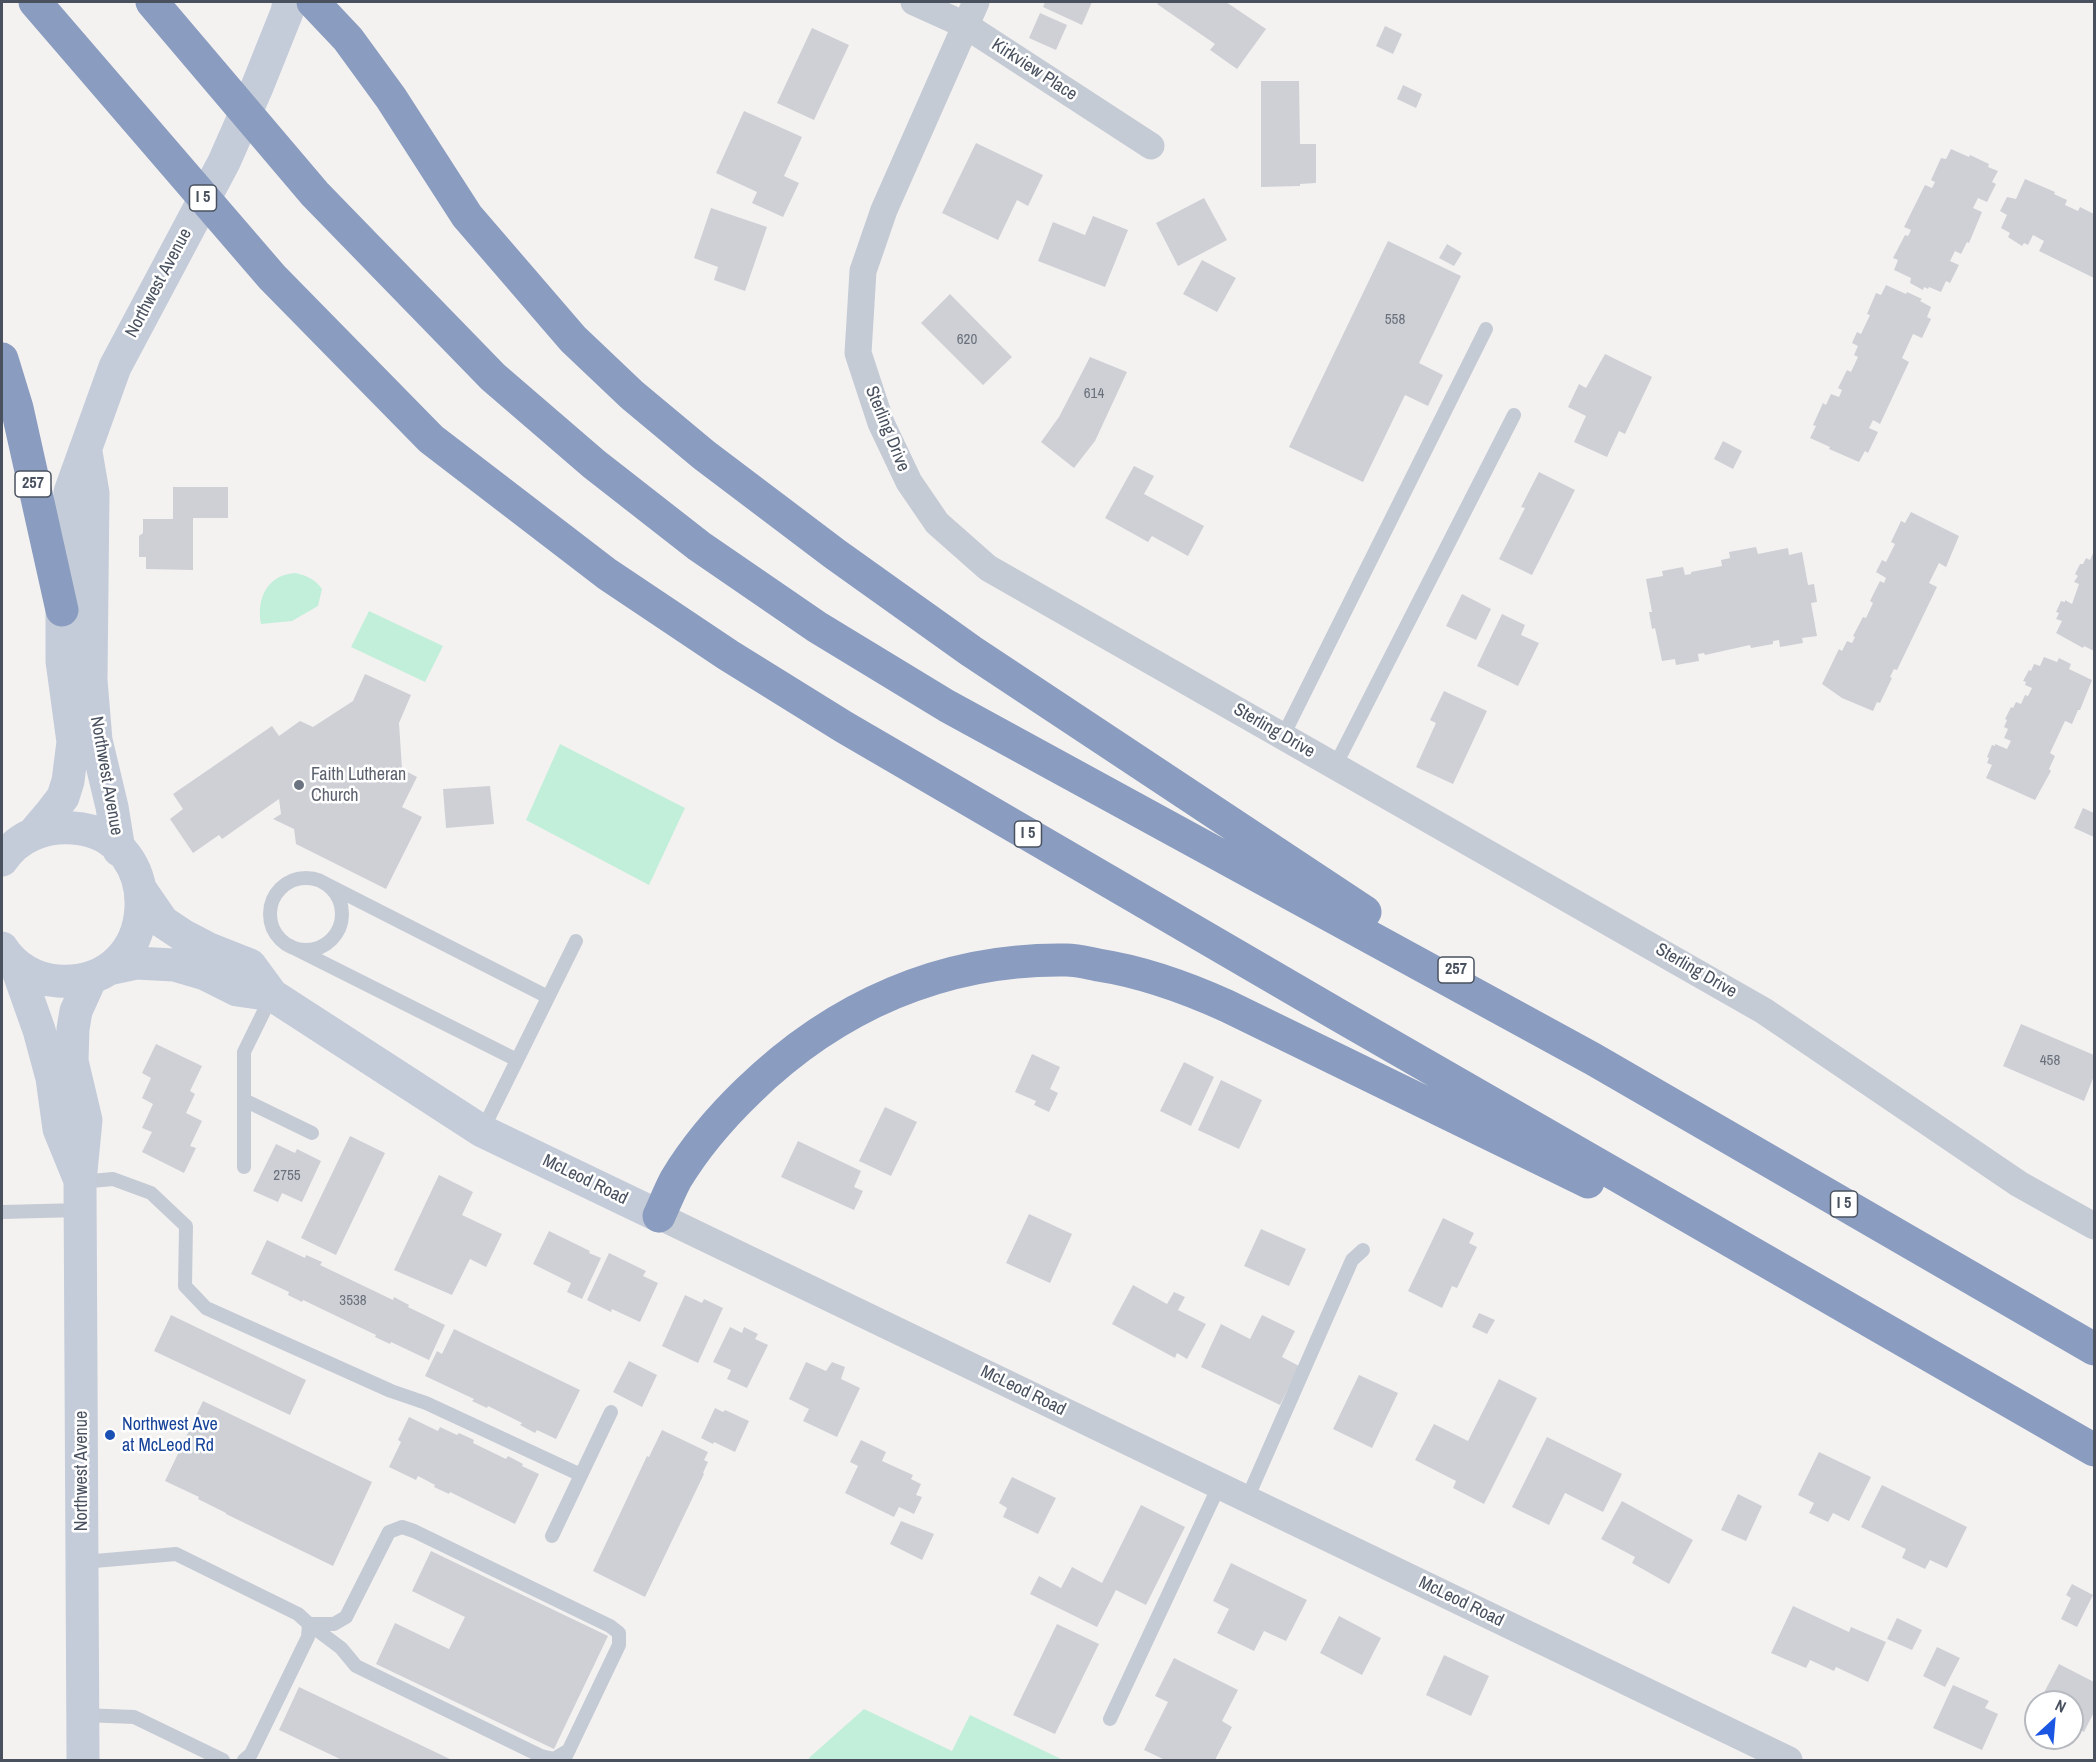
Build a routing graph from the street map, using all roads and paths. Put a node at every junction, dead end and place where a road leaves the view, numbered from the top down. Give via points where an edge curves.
1 (35, 2) edge
2 (152, 2) edge
3 (267, 2) edge
4 (289, 2) edge
5 (313, 2) edge
6 (914, 2) edge
7 (970, 13) edge
8 (257, 87) junction
9 (1151, 146) dead end
10 (1486, 328) dead end
11 (2, 359) edge
12 (1514, 415) dead end
13 (86, 451) junction
14 (62, 610) junction
15 (1283, 736) junction
16 (1335, 766) junction
17 (12, 848) edge
18 (119, 850) junction
19 (324, 883) junction
20 (141, 890) junction
21 (576, 941) dead end
22 (288, 945) junction
23 (9, 957) edge
24 (99, 973) junction
25 (272, 995) junction
26 (548, 997) junction
27 (1593, 1059) junction
28 (517, 1060) junction
29 (244, 1100) junction
30 (482, 1131) junction
31 (312, 1133) dead end
32 (244, 1167) dead end
33 (81, 1196) junction
34 (2, 1212) edge
35 (659, 1216) junction
36 (2094, 1226) edge
37 (1363, 1250) dead end
38 (1845, 1308) junction
39 (2094, 1349) edge
40 (611, 1412) dead end
41 (2094, 1450) edge
42 (581, 1475) junction
43 (1220, 1486) junction
44 (1247, 1499) junction
45 (552, 1536) dead end
46 (82, 1562) junction
47 (309, 1624) junction
48 (83, 1715) junction
49 (1110, 1719) dead end
50 (567, 1755) edge
51 (248, 1757) edge
52 (83, 1761) edge
53 (223, 1761) edge
54 (264, 1761) edge
55 (1789, 1761) edge

1 - 38 highway, I 5 via 272,277 431,439 607,574 844,727
2 - 27 highway, I 5 via 315,194 501,384 594,464 699,546 817,627 946,706
3 - 8 main road, Northwest Avenue
4 - 8 main road, Northwest Avenue
5 - 27 highway, 257 via 348,39 391,98 467,216 573,339 632,395 713,462 962,644
6 - 7 street, Kirkview Place
7 - 9 street, Kirkview Place
7 - 15 street, Sterling Drive via 884,210 863,271 858,353 881,423 909,482 937,523 988,568
8 - 13 main road, Northwest Avenue via 225,162 115,367
10 - 15 lane
11 - 14 highway, 257 via 17,408
12 - 16 lane
13 - 14 main road, Northwest Avenue via 70,492
13 - 18 main road, Northwest Avenue via 93,493 91,668 96,740
14 - 17 main road, Northwest Avenue via 62,660 73,742 68,781 63,797 50,814
15 - 16 street, Sterling Drive
16 - 36 street, Sterling Drive via 1764,1011 2019,1184
17 - 18 main road via 47,829 77,828 102,837
18 - 20 main road, McLeod Road via 132,867
19 - 22 lane via 338,898 338,931 321,947 299,950
19 - 22 lane via 297,879 277,892 269,915 278,938
19 - 26 lane
20 - 24 main road, Northwest Avenue via 141,916 134,939 124,954
20 - 25 main road, McLeod Road via 163,922 207,948 250,964
21 - 26 lane
22 - 28 lane
23 - 24 main road, McLeod Road via 35,976 52,981 68,982
23 - 33 main road, Northwest Avenue via 39,1030 50,1069 59,1129
24 - 25 main road, McLeod Road via 136,963 174,965 205,974 237,990
24 - 33 main road, Northwest Avenue via 76,1011 73,1029 72,1061 86,1120
25 - 29 lane via 243,1052
25 - 30 main road, McLeod Road
26 - 28 lane
27 - 39 highway, I 5
28 - 30 lane
29 - 31 lane
29 - 32 lane
30 - 35 main road, McLeod Road
33 - 34 lane
33 - 42 lane via 113,1179 151,1193 186,1226 185,1286 206,1308
33 - 46 main road, Northwest Avenue
35 - 38 highway via 675,1181 719,1119 808,1039 895,991 940,976 1003,962 1069,960 1131,970 1227,1006
35 - 43 street, McLeod Road
37 - 44 lane via 1352,1260
38 - 41 highway, I 5
40 - 42 lane
42 - 45 lane
43 - 44 street, McLeod Road
43 - 49 lane
44 - 55 street, McLeod Road
46 - 47 lane via 176,1554 298,1614
46 - 48 main road, Northwest Avenue
47 - 50 lane via 341,1648 356,1666 541,1756 554,1759
47 - 50 lane via 334,1624 346,1617 389,1532 402,1527 610,1626 619,1633 619,1645
47 - 51 lane via 308,1637
48 - 52 main road, Northwest Avenue
48 - 53 lane via 134,1716
51 - 54 lane

